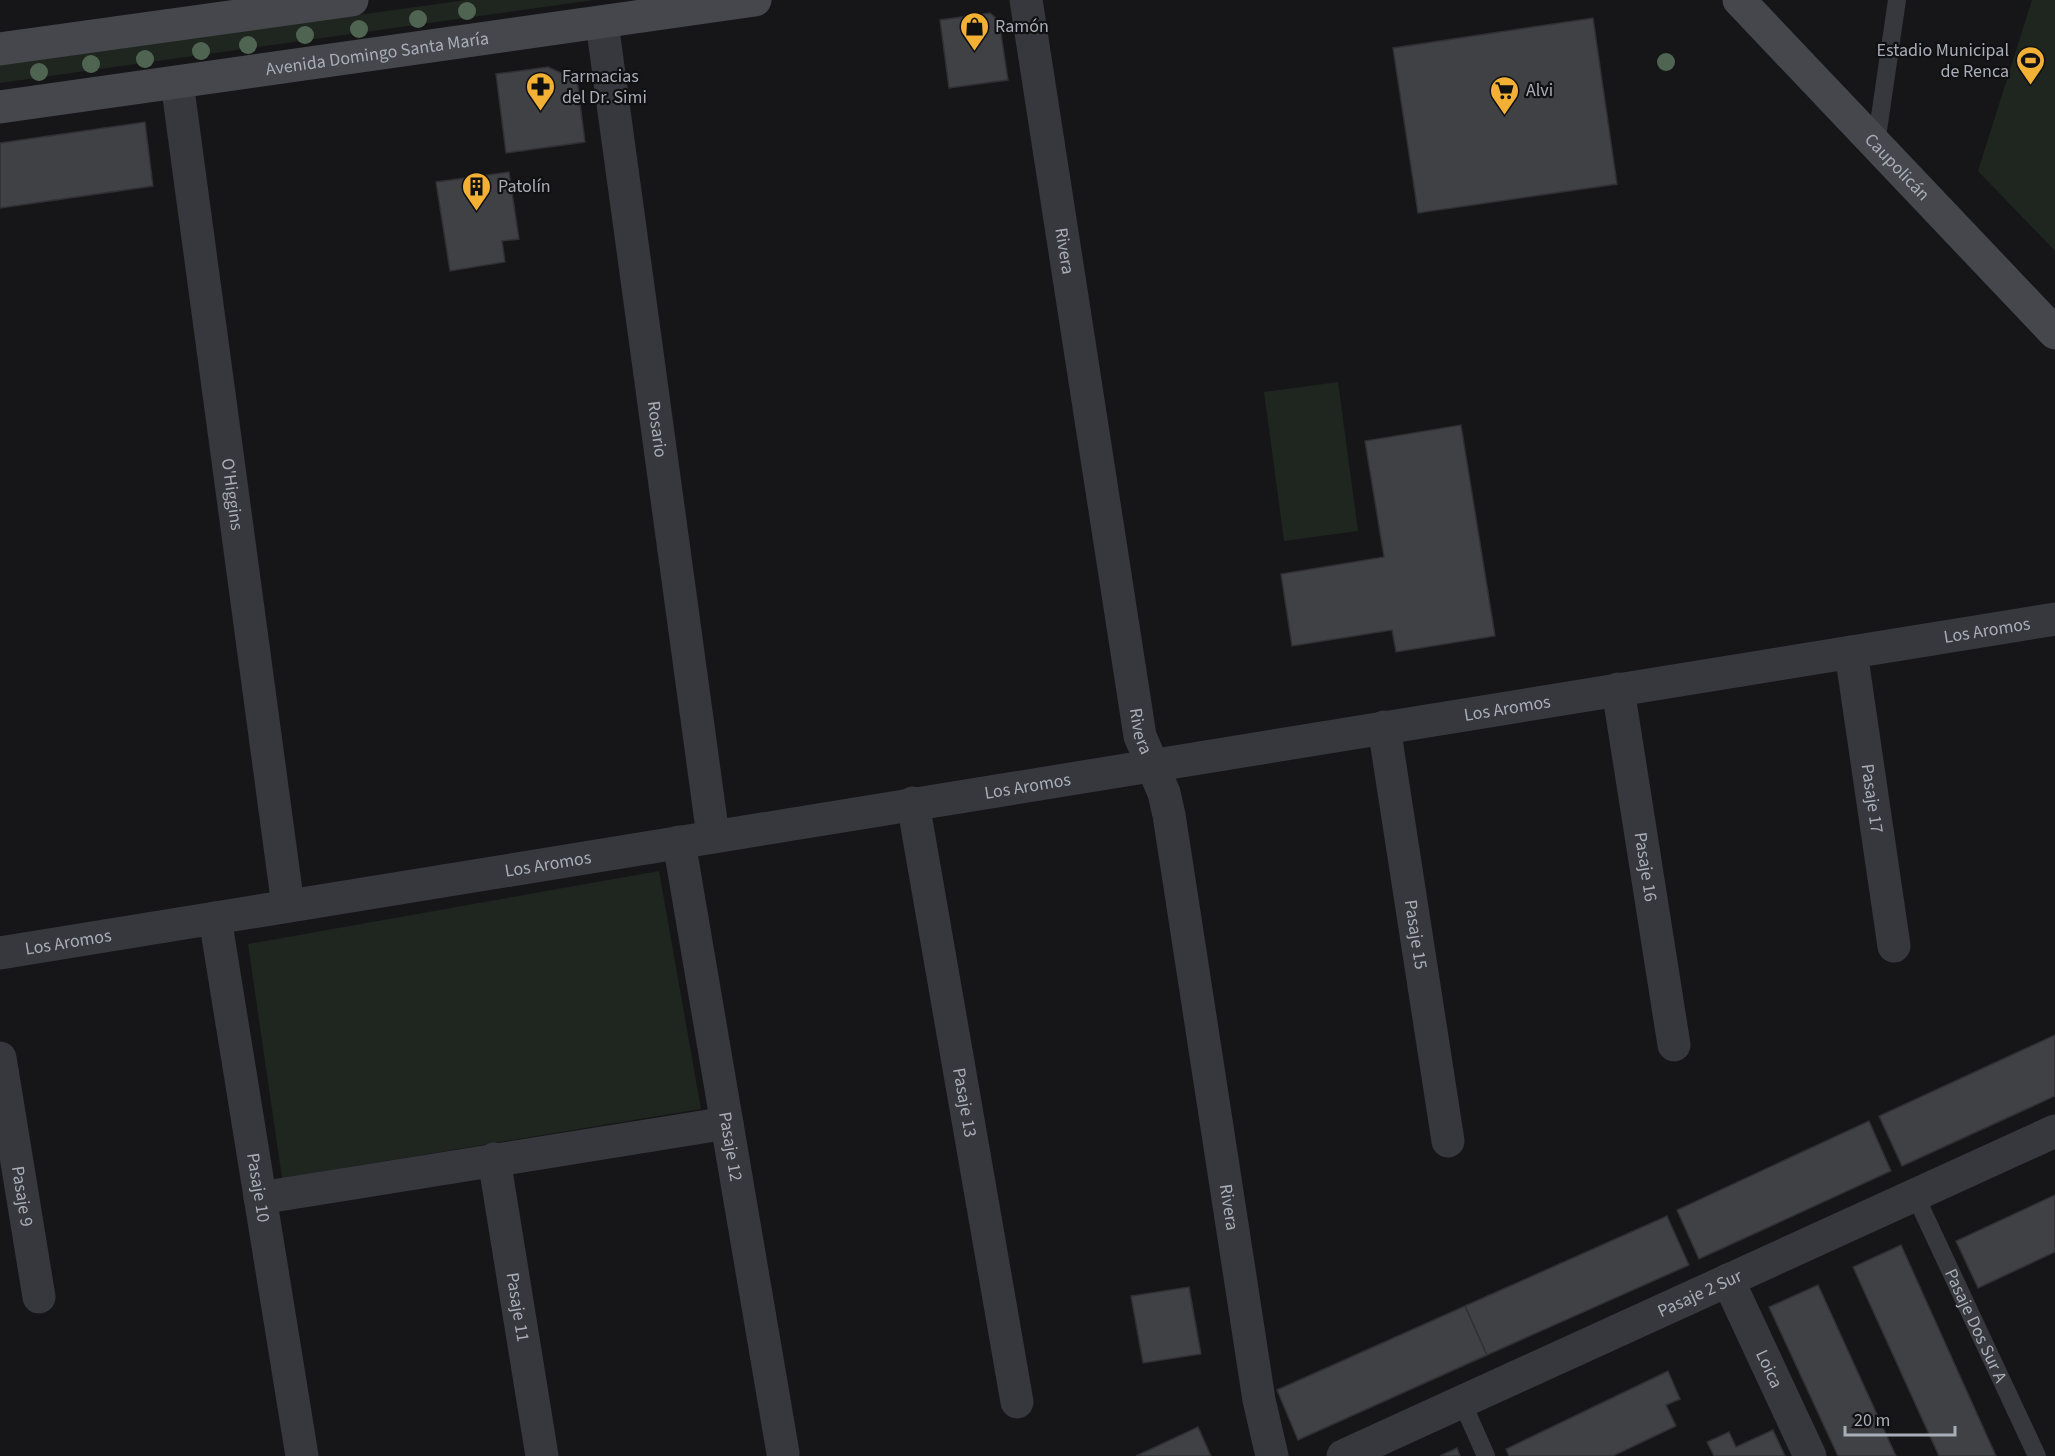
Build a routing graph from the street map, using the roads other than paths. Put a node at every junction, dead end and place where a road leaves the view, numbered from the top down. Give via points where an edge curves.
1 (352, 0) edge
2 (755, 0) edge
3 (1026, 0) edge
4 (1739, 0) edge
5 (1897, 0) edge
6 (602, 23) junction
7 (0, 49) edge
8 (177, 82) junction
9 (0, 107) edge
10 (1876, 144) junction
11 (2055, 333) edge
12 (2055, 619) edge
13 (1851, 652) junction
14 (1618, 689) junction
15 (1384, 727) junction
16 (1152, 765) junction
17 (913, 803) junction
18 (713, 836) junction
19 (679, 842) junction
20 (288, 906) junction
21 (215, 918) junction
22 (1894, 946) dead end
23 (0, 953) edge
24 (1674, 1045) dead end
25 (0, 1058) edge
26 (727, 1122) junction
27 (2055, 1131) edge
28 (1448, 1141) dead end
29 (494, 1159) junction
30 (1915, 1195) junction
31 (260, 1197) junction
32 (1728, 1280) junction
33 (39, 1297) dead end
34 (1017, 1402) dead end
35 (1462, 1402) junction
36 (783, 1453) dead end
37 (302, 1456) edge
38 (542, 1456) edge
39 (1272, 1456) edge
40 (1343, 1456) edge
41 (1486, 1456) edge
42 (1810, 1456) edge
43 (2037, 1456) edge

1 - 7 main road
2 - 6 main road, Avenida Domingo Santa María
3 - 16 street, Rivera via 1140,736
4 - 10 main road, Caupolicán
5 - 10 lane
6 - 8 main road, Avenida Domingo Santa María
6 - 18 street, Rosario
8 - 9 main road, Avenida Domingo Santa María
8 - 20 street, O'Higgins
10 - 11 main road, Caupolicán
12 - 13 street, Los Aromos
13 - 14 street, Los Aromos
13 - 22 street, Pasaje 17
14 - 15 street, Los Aromos
14 - 24 street, Pasaje 16
15 - 16 street, Los Aromos
15 - 28 street, Pasaje 15
16 - 17 street, Los Aromos
16 - 39 street, Rivera via 1169,815 1259,1400
17 - 18 street, Los Aromos
17 - 34 street, Pasaje 13
18 - 19 street, Los Aromos
19 - 20 street, Los Aromos
19 - 26 street, Pasaje 12
20 - 21 street, Los Aromos
21 - 23 street, Los Aromos
21 - 31 street, Pasaje 10
25 - 33 street, Pasaje 9
26 - 29 street
26 - 36 street, Pasaje 12
27 - 30 street, Pasaje 2 Sur
29 - 31 street
29 - 38 street, Pasaje 11
30 - 32 street, Pasaje 2 Sur
30 - 43 lane, Pasaje Dos Sur A
31 - 37 street, Pasaje 10
32 - 35 street, Pasaje 2 Sur
32 - 42 street, Loica
35 - 40 street, Pasaje 2 Sur
35 - 41 lane

